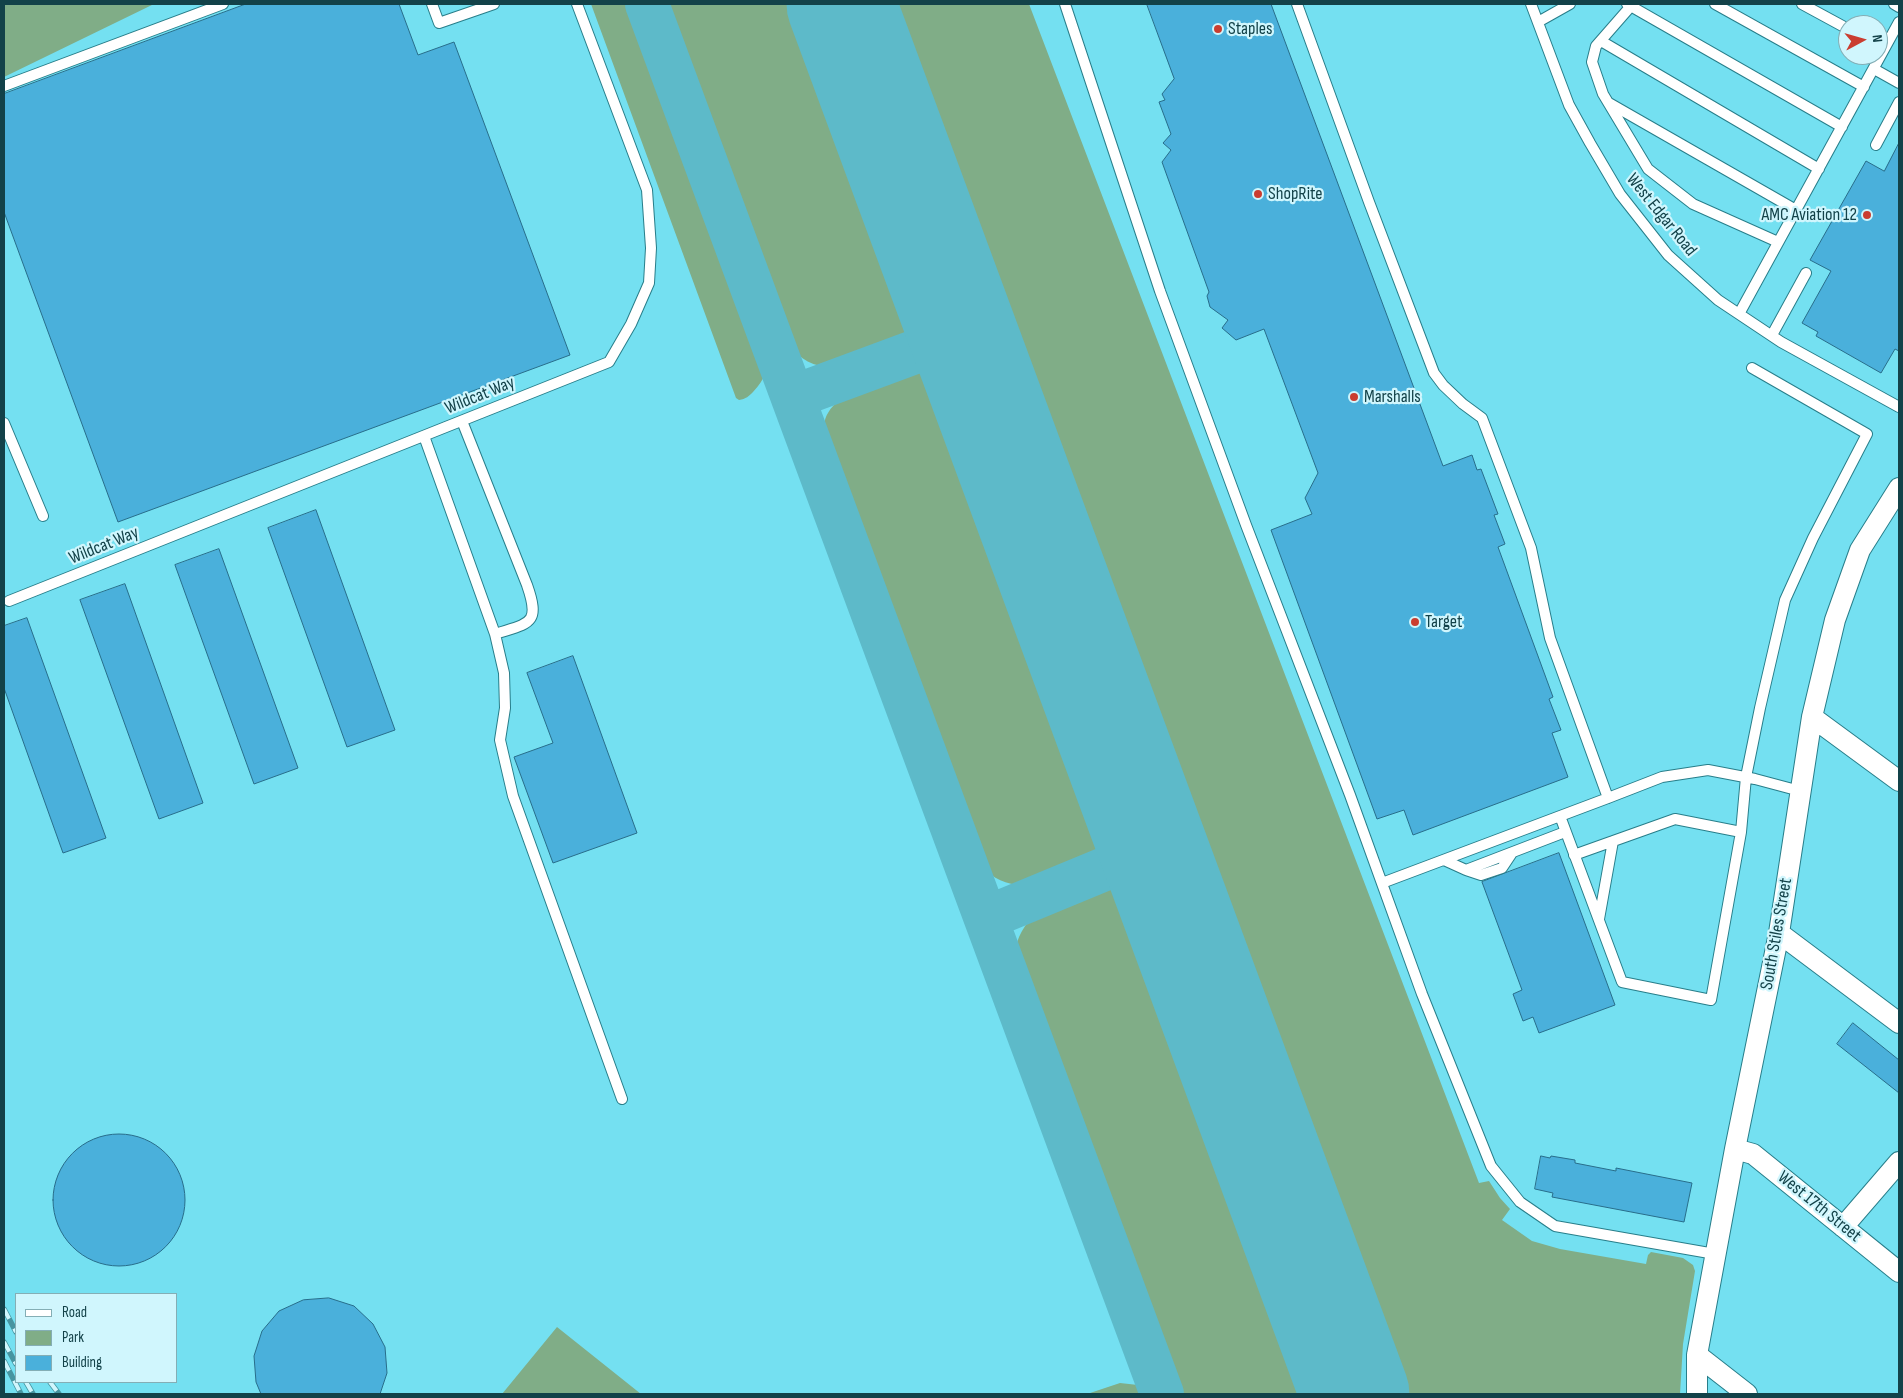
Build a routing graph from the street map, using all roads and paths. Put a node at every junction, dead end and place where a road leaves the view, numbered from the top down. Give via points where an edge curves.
1 (223, 4) edge
2 (432, 4) edge
3 (494, 4) edge
4 (577, 4) edge
5 (1065, 4) edge
6 (1297, 4) edge
7 (1531, 4) edge
8 (1570, 4) edge
9 (1715, 4) edge
10 (1802, 4) edge
11 (1894, 4) edge
12 (1629, 5) edge
13 (479, 7) edge
14 (1899, 7) edge
15 (1538, 22) junction
16 (1899, 22) edge
17 (1838, 24) edge
18 (1888, 37) edge
19 (1601, 41) junction
20 (1875, 65) edge
21 (1874, 69) junction
22 (1899, 83) edge
23 (4, 86) edge
24 (1864, 87) junction
25 (1899, 102) edge
26 (1608, 103) junction
27 (1842, 127) junction
28 (1876, 145) dead end
29 (1819, 169) junction
30 (1796, 210) junction
31 (1778, 242) junction
32 (1806, 273) dead end
33 (1739, 314) junction
34 (1772, 335) junction
35 (1752, 368) dead end
36 (1899, 406) edge
37 (462, 421) junction
38 (4, 423) edge
39 (424, 436) junction
40 (1899, 488) edge
41 (44, 516) dead end
42 (9, 601) dead end
43 (495, 634) junction
44 (1812, 717) junction
45 (1746, 777) junction
46 (1899, 781) edge
47 (1800, 791) junction
48 (1608, 798) junction
49 (1560, 816) junction
50 (1565, 832) junction
51 (1741, 832) junction
52 (1613, 841) junction
53 (1574, 855) junction
54 (1444, 860) junction
55 (1382, 883) junction
56 (1598, 920) junction
57 (1779, 933) junction
58 (1899, 1023) edge
59 (622, 1099) dead end
60 (1735, 1149) junction
61 (1899, 1162) edge
62 (1843, 1227) junction
63 (1715, 1254) junction
64 (1899, 1272) edge
65 (1697, 1355) junction
66 (1697, 1394) edge
67 (1747, 1394) edge

1 - 23 lane
2 - 13 lane via 439,22
3 - 13 lane
4 - 37 lane, Wildcat Way via 647,190 651,248 648,284 631,324 609,362
5 - 55 lane via 1167,310
6 - 48 lane via 1434,373 1443,386 1482,418 1531,548 1550,638
7 - 15 lane, West Edgar Road
8 - 15 lane
9 - 24 lane
10 - 17 lane
11 - 14 lane
12 - 19 lane
12 - 27 lane
15 - 33 lane, West Edgar Road via 1569,105 1620,194 1668,255 1718,300
16 - 18 lane
19 - 26 lane via 1596,46 1592,62
19 - 29 lane
20 - 21 lane
21 - 22 lane
21 - 24 lane
24 - 27 lane
25 - 28 lane
26 - 30 lane
26 - 31 lane via 1648,169 1693,204
27 - 29 lane
29 - 30 lane
30 - 31 lane
31 - 33 lane
32 - 34 lane
33 - 34 lane, West Edgar Road
34 - 36 lane, West Edgar Road
35 - 45 lane via 1867,434 1785,600
37 - 39 lane, Wildcat Way
37 - 43 lane via 534,609 532,619 526,624
38 - 41 lane
39 - 42 lane, Wildcat Way
39 - 43 lane
40 - 44 street, South Stiles Street via 1860,550 1835,620
43 - 59 lane via 504,672 505,708 500,740 513,796
44 - 46 street
44 - 47 street, South Stiles Street
45 - 47 lane
45 - 48 lane via 1708,770 1662,777
45 - 51 lane
47 - 57 street, South Stiles Street
48 - 49 lane
49 - 50 lane
49 - 54 lane
50 - 53 lane
50 - 54 lane via 1466,870
51 - 52 lane via 1675,819
51 - 56 lane via 1711,1000 1622,982
52 - 53 lane
52 - 56 lane
53 - 56 lane
54 - 55 lane
55 - 63 lane via 1422,994 1491,1166 1520,1202 1555,1226
57 - 58 street
57 - 60 street, South Stiles Street
60 - 62 street, West 17th Street via 1753,1154
60 - 63 street, South Stiles Street
61 - 62 street
62 - 64 street, West 17th Street
63 - 65 street, South Stiles Street
65 - 66 street, South Stiles Street
65 - 67 street

